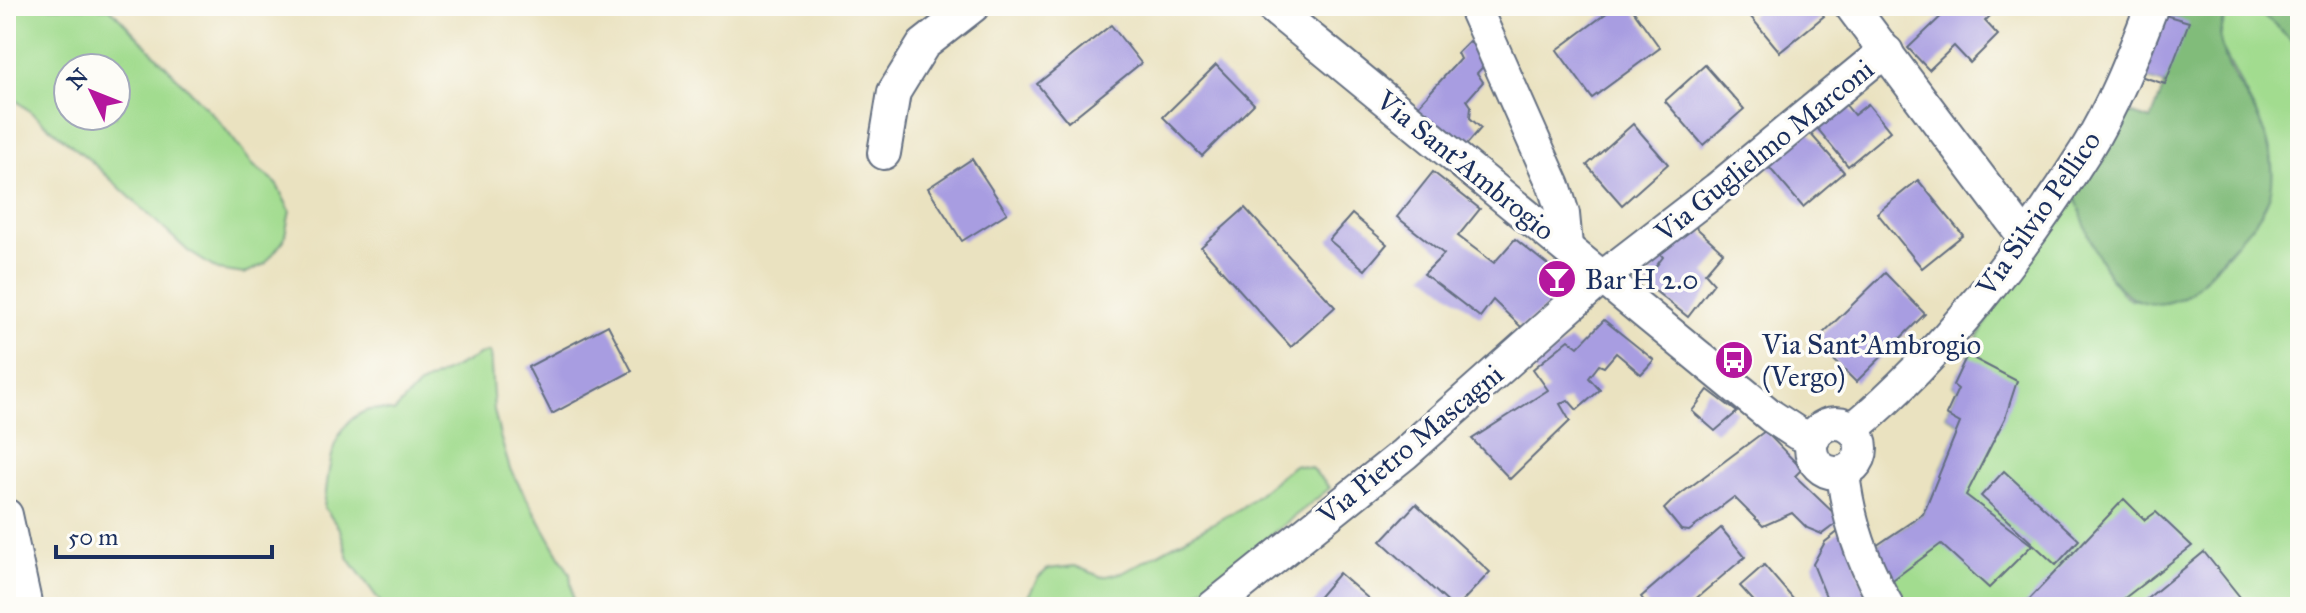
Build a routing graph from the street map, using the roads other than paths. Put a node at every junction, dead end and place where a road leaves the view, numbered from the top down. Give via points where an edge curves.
1 (973, 6) edge
2 (1271, 6) edge
3 (1474, 6) edge
4 (1851, 6) edge
5 (2152, 6) edge
6 (1887, 52) junction
7 (884, 153) dead end
8 (2025, 238) junction
9 (1566, 246) junction
10 (1603, 277) junction
11 (1853, 429) junction
12 (1813, 439) junction
13 (1843, 473) junction
14 (6, 515) edge
15 (26, 607) edge
16 (1213, 607) edge
17 (1888, 607) edge

1 - 7 street via 923,45 894,92
2 - 9 street, Via Sant'Ambrogio
3 - 9 street via 1554,186
4 - 6 street
5 - 8 street, Via Silvio Pellico via 2087,149
6 - 8 street
6 - 10 street, Via Guglielmo Marconi
8 - 11 street, Via Silvio Pellico via 1927,358
9 - 10 street, Via Sant'Ambrogio
10 - 12 street, Via Sant'Ambrogio via 1771,416
10 - 16 street, Via Pietro Mascagni via 1404,454
11 - 12 street via 1831,423
11 - 13 street via 1861,456
12 - 13 street via 1815,462 1827,472
13 - 17 street via 1858,540
14 - 15 street

